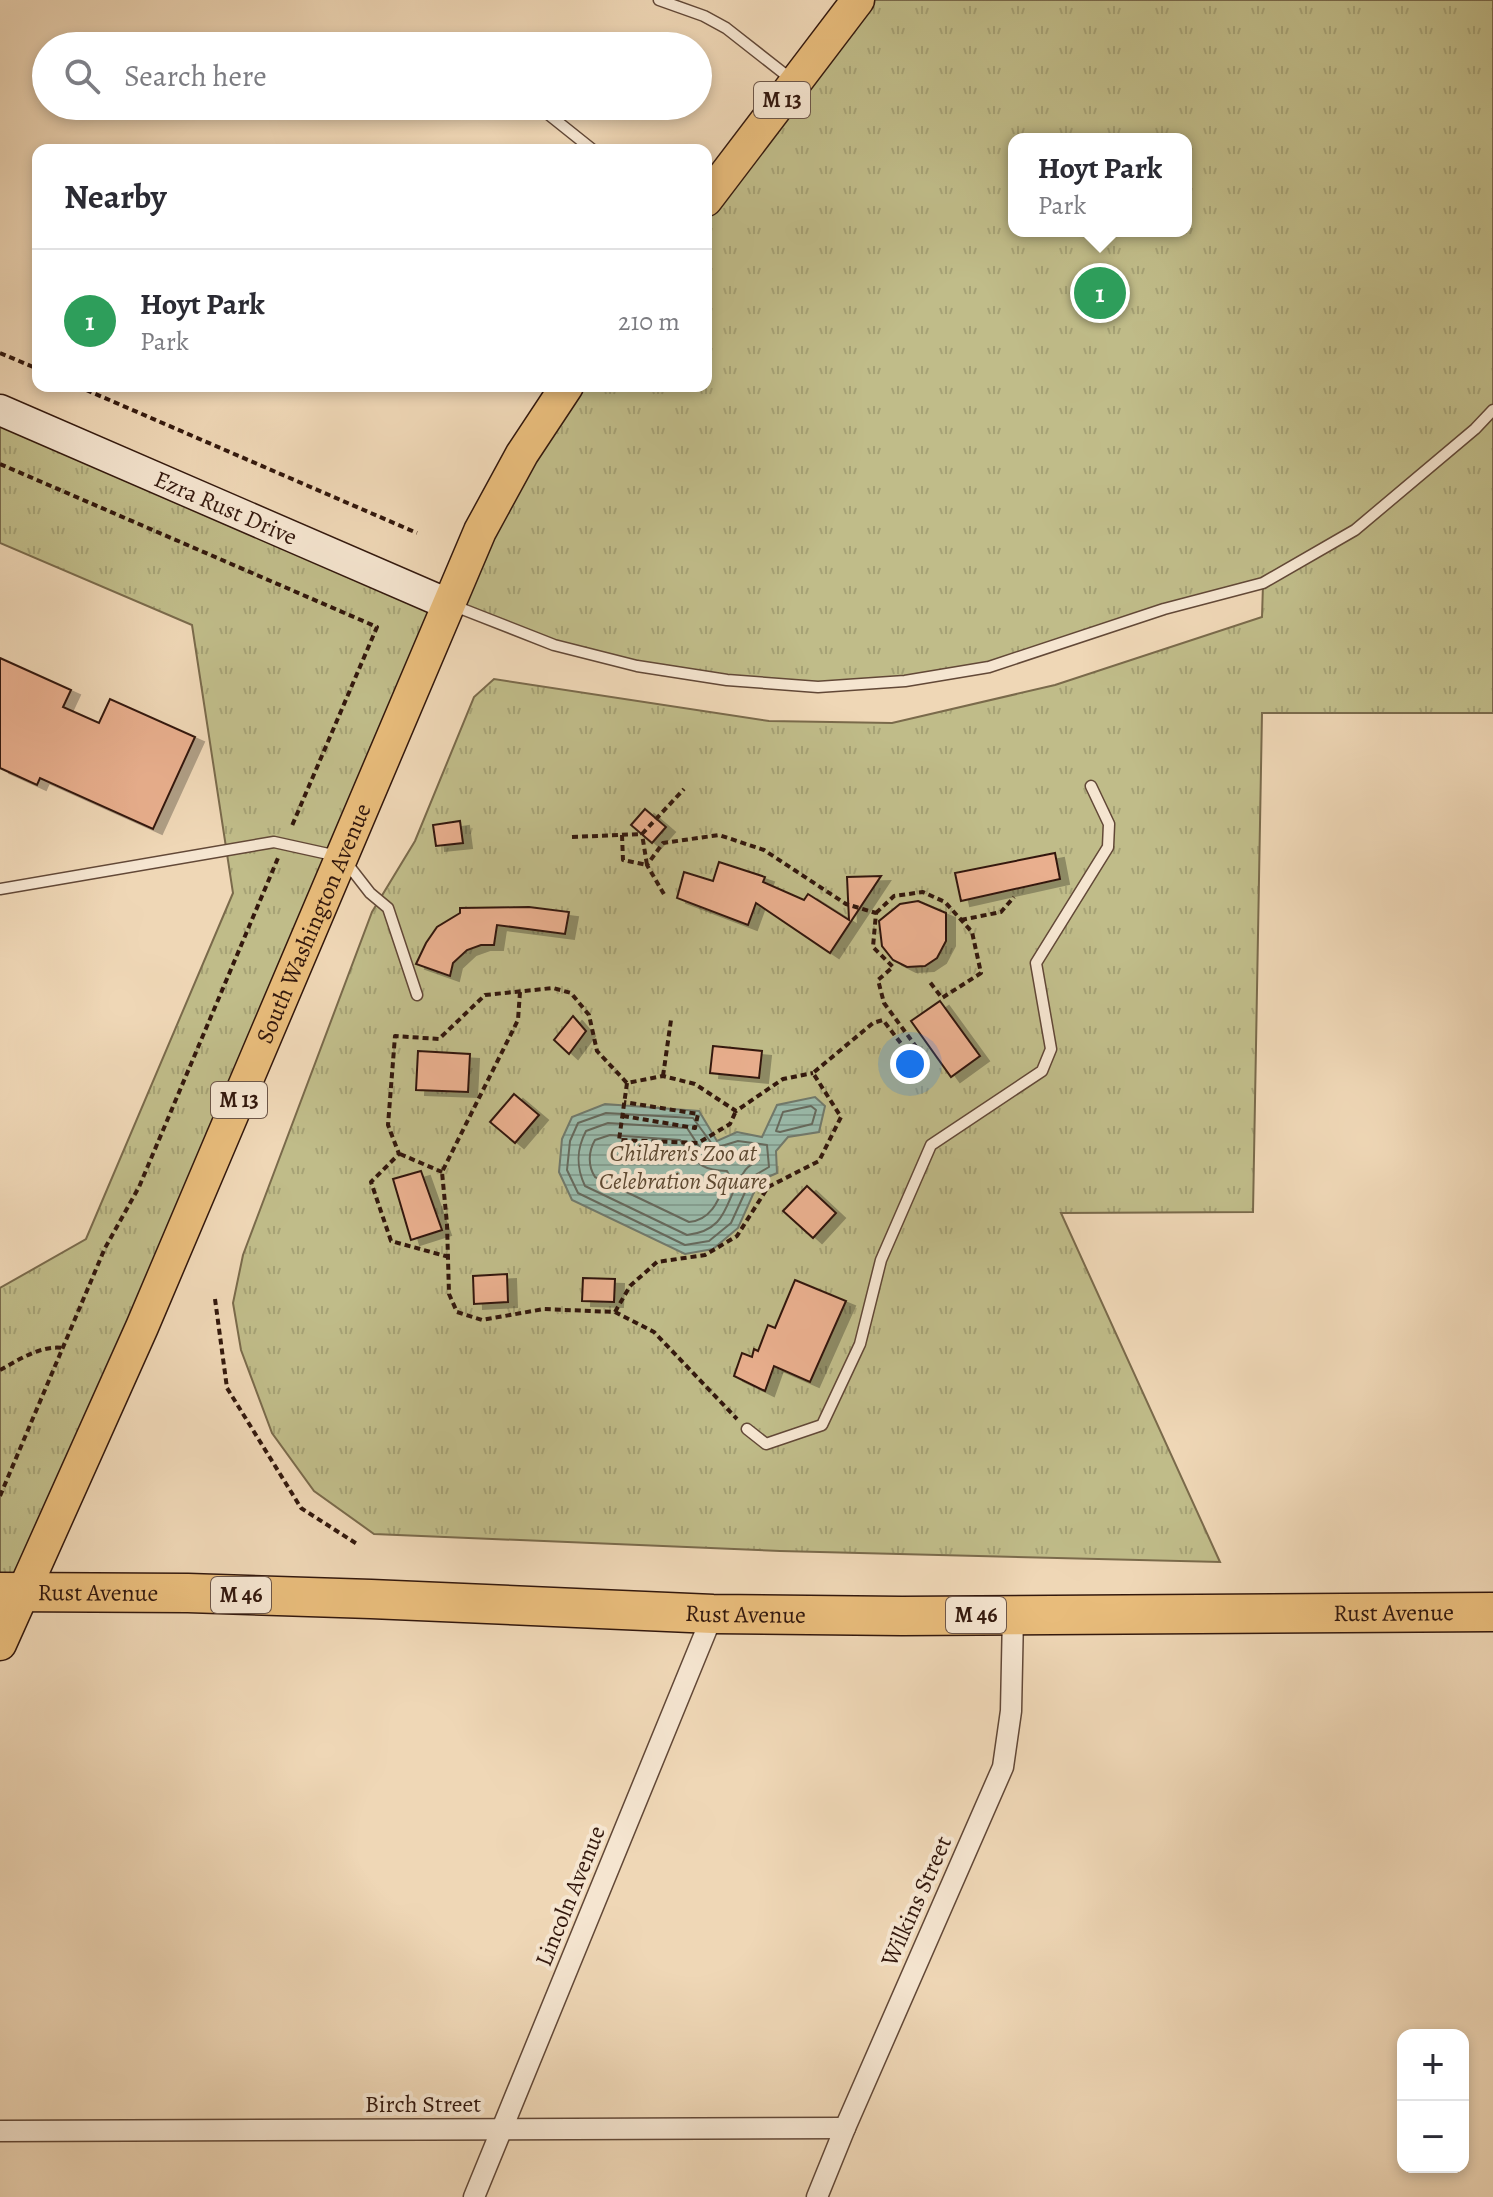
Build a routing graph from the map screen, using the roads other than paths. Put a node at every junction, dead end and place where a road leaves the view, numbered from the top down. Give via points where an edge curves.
1 (659, 0) edge
2 (858, 0) edge
3 (795, 83) junction
4 (556, 120) edge
5 (586, 144) edge
6 (712, 192) edge
7 (563, 392) edge
8 (0, 410) edge
9 (1493, 410) edge
10 (450, 605) junction
11 (1091, 786) dead end
12 (342, 857) junction
13 (0, 889) edge
14 (417, 995) dead end
15 (747, 1429) road end
16 (11, 1592) edge
17 (1493, 1612) edge
18 (713, 1614) junction
19 (1013, 1615) junction
20 (0, 1644) edge
21 (845, 2128) junction
22 (502, 2130) junction
23 (0, 2131) edge
24 (474, 2197) edge
25 (817, 2197) edge

1 - 3 lane via 726,28
2 - 3 main road, M 13
3 - 6 main road, M 13
4 - 5 lane
7 - 10 main road, South Washington Avenue / M 13 via 480,531
8 - 10 main road, Ezra Rust Drive
9 - 10 lane via 1355,530 1263,583 1164,609 989,667 905,681 818,687 727,680 637,666 554,645
10 - 12 main road, South Washington Avenue / M 13
11 - 15 lane via 1109,824 1108,847 1036,963 1051,1049 1042,1071 931,1145 881,1260 860,1344 822,1425 766,1444
12 - 13 lane via 274,842
12 - 14 lane via 388,908
12 - 16 main road, South Washington Avenue / M 13 via 142,1327
16 - 18 highway, Rust Avenue / M 46 via 188,1593
16 - 20 main road, South Washington Avenue / M 13
17 - 19 highway, Rust Avenue / M 46
18 - 19 highway, Rust Avenue / M 46
18 - 22 street, Lincoln Avenue
19 - 21 street, Wilkins Street via 1011,1711 1003,1767
21 - 22 street, Birch Street
21 - 25 street, Wilkins Street
22 - 23 street, Birch Street
22 - 24 street, Lincoln Avenue

